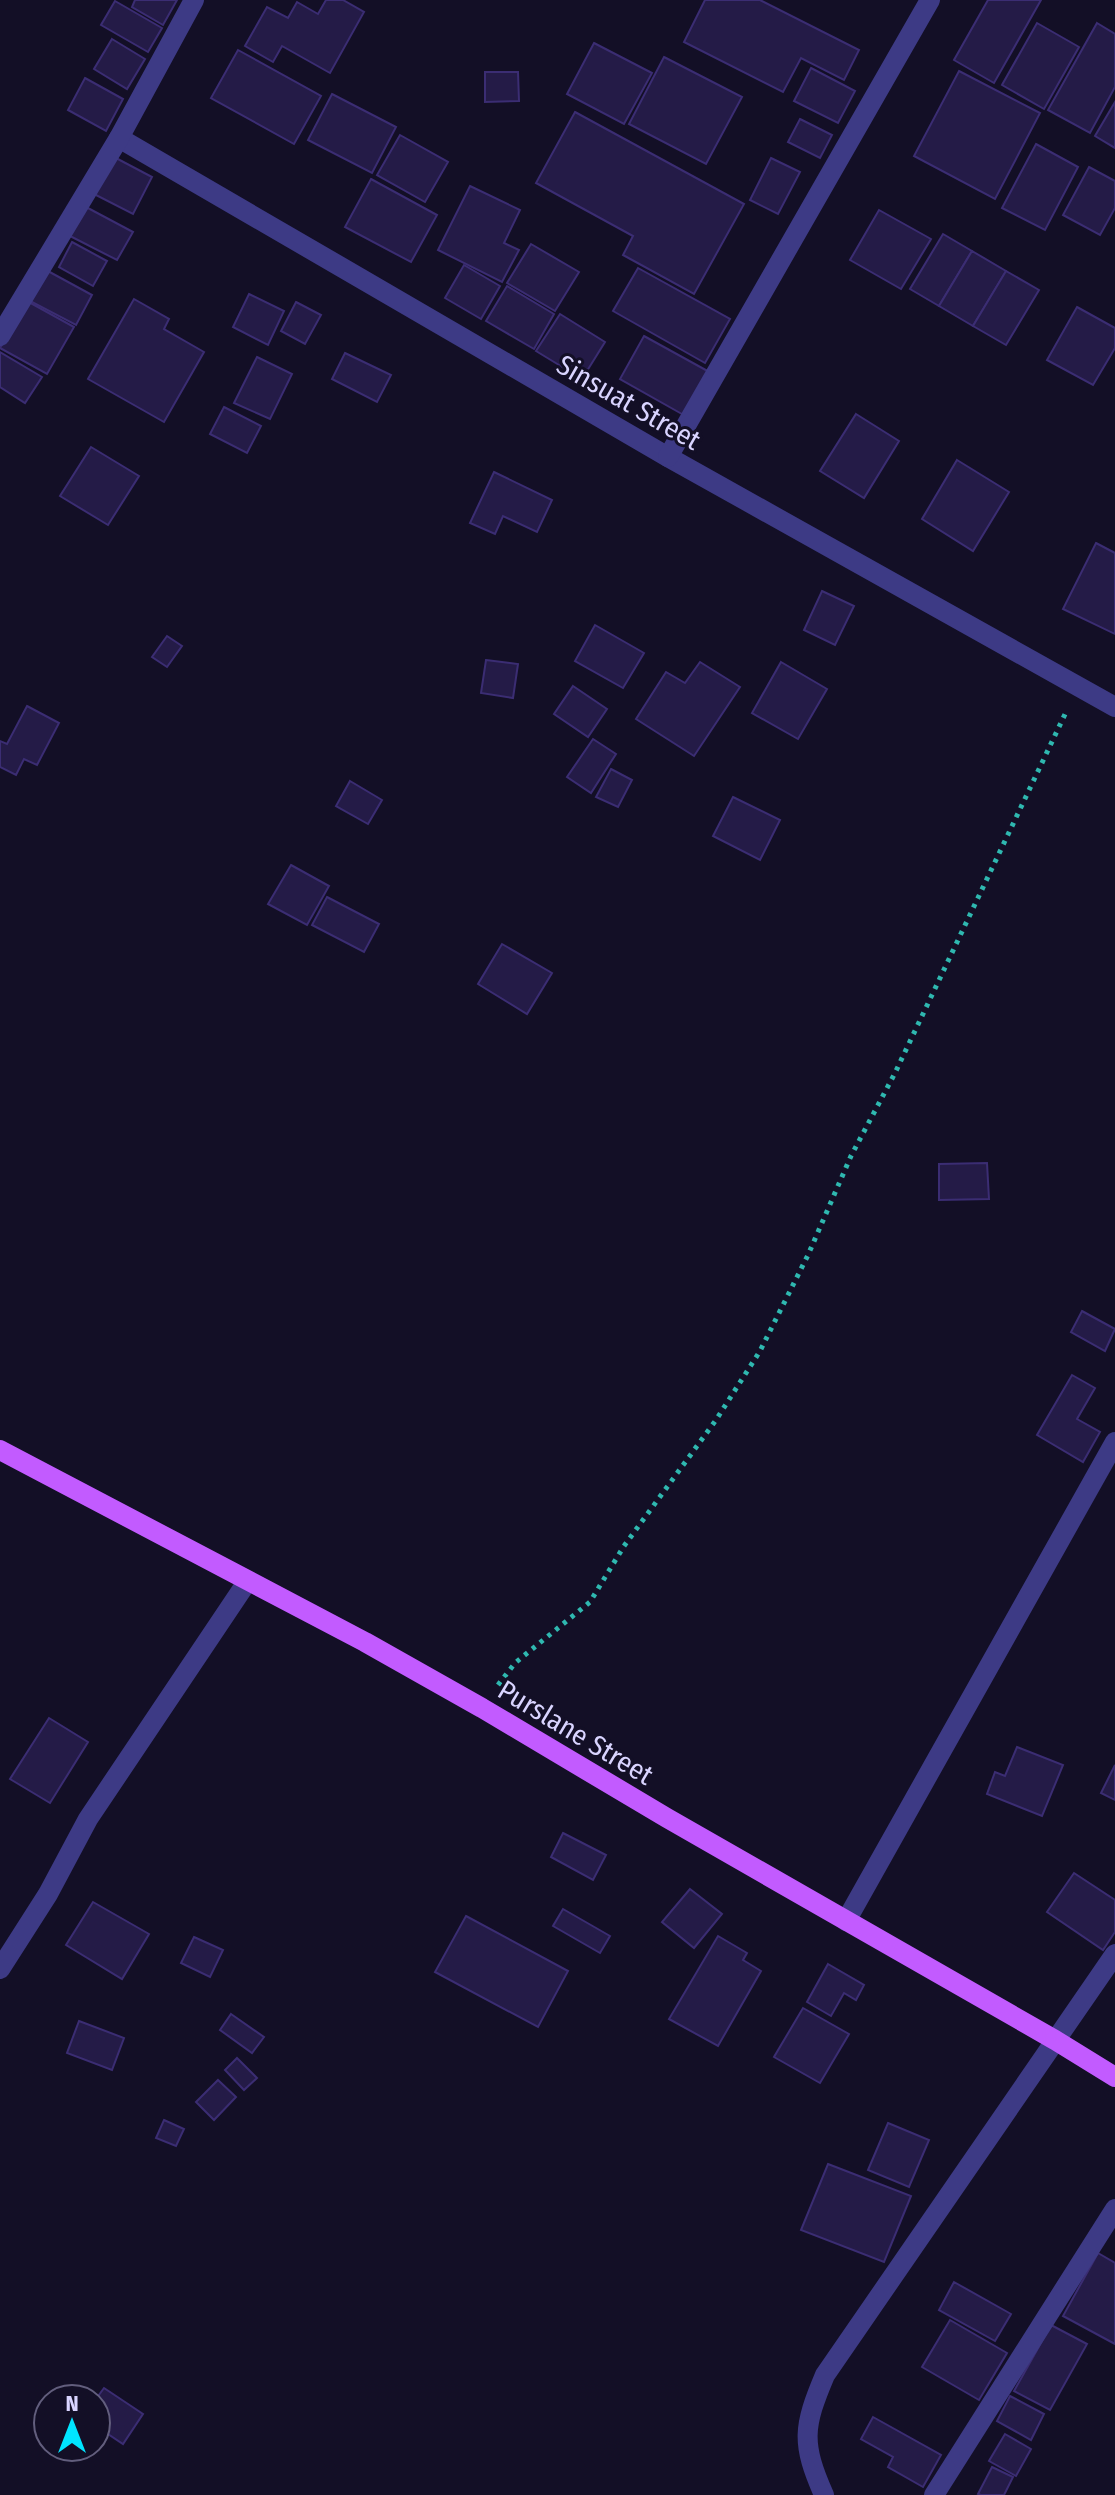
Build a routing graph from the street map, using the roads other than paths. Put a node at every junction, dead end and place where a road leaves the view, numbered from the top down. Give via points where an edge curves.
1 (194, 0) edge
2 (930, 0) edge
3 (119, 138) junction
4 (0, 336) edge
5 (668, 457) junction
6 (1115, 707) edge
7 (1115, 1442) edge
8 (0, 1450) edge
9 (247, 1582) junction
10 (846, 1921) junction
11 (1115, 1954) edge
12 (0, 1969) edge
13 (1055, 2040) junction
14 (1115, 2077) edge
15 (1115, 2209) edge
16 (824, 2495) edge
17 (934, 2495) edge

1 - 3 street
2 - 5 street
3 - 4 street
3 - 5 street, Sinsuat Street
5 - 6 street, Sinsuat Street
7 - 10 street
8 - 9 main road, Purslane Street
9 - 10 main road, Purslane Street via 482,1708
9 - 12 street via 88,1819
10 - 13 main road, Purslane Street
11 - 13 street
13 - 14 main road, Purslane Street
13 - 16 street via 825,2375 809,2413 806,2443
15 - 17 street

